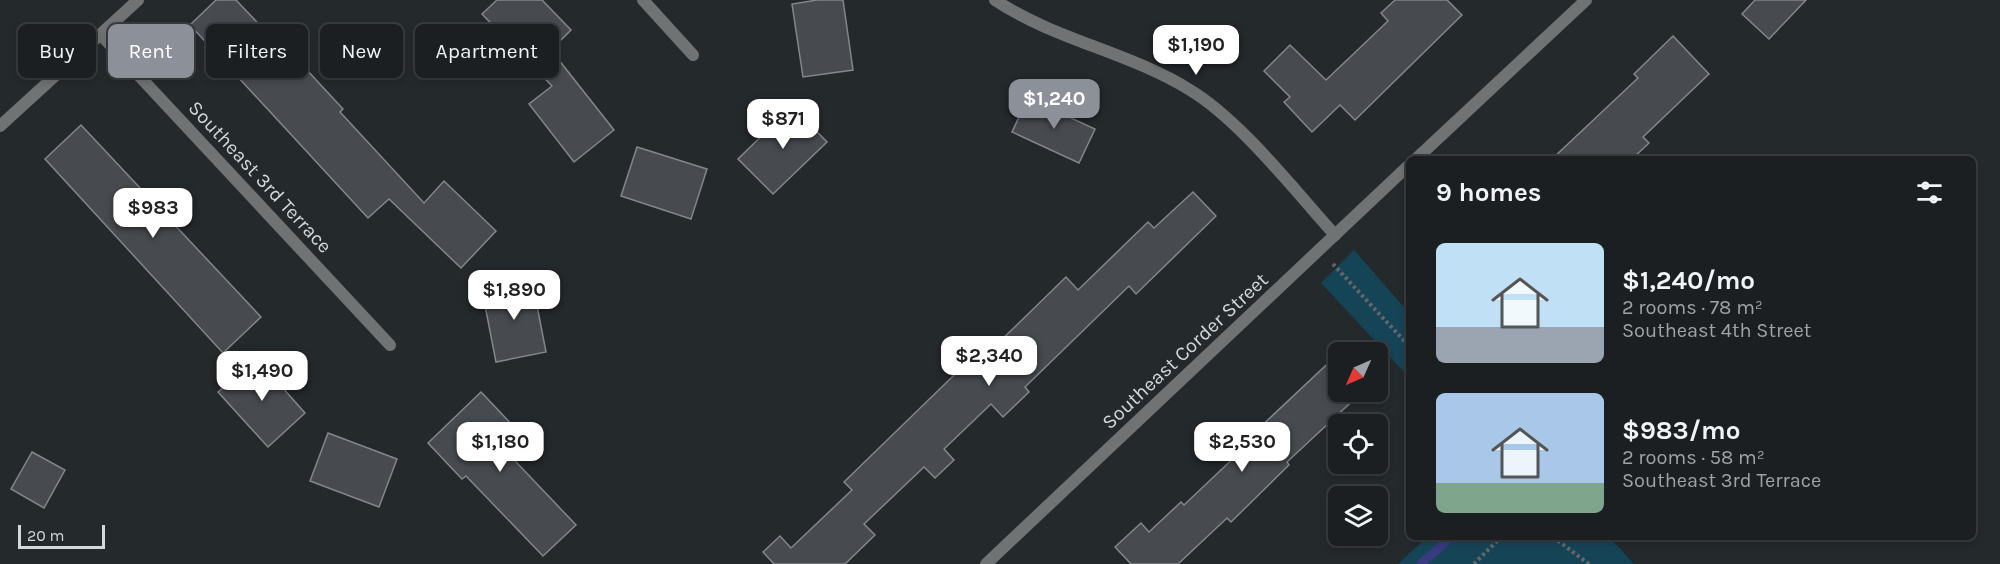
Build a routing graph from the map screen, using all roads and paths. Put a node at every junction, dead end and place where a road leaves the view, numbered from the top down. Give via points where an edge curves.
1 (138, 0) edge
2 (644, 0) edge
3 (995, 0) edge
4 (1586, 0) edge
5 (101, 35) junction
6 (693, 55) dead end
7 (0, 126) edge
8 (1419, 156) edge
9 (1406, 168) edge
10 (1335, 235) junction
11 (1321, 250) junction
12 (1406, 343) edge
13 (390, 345) dead end
14 (1498, 540) edge
15 (1557, 540) edge
16 (986, 564) edge
17 (1474, 564) edge
18 (1589, 564) edge

1 - 5 street
2 - 6 street
3 - 10 street via 1050,29 1155,70 1192,91 1231,123
4 - 8 street
5 - 7 street
5 - 13 street, Southeast 3rd Terrace
9 - 10 street, Southeast Corder Street
10 - 11 street, Southeast Corder Street
11 - 12 path
11 - 16 street, Southeast Corder Street
14 - 17 path
15 - 18 path

